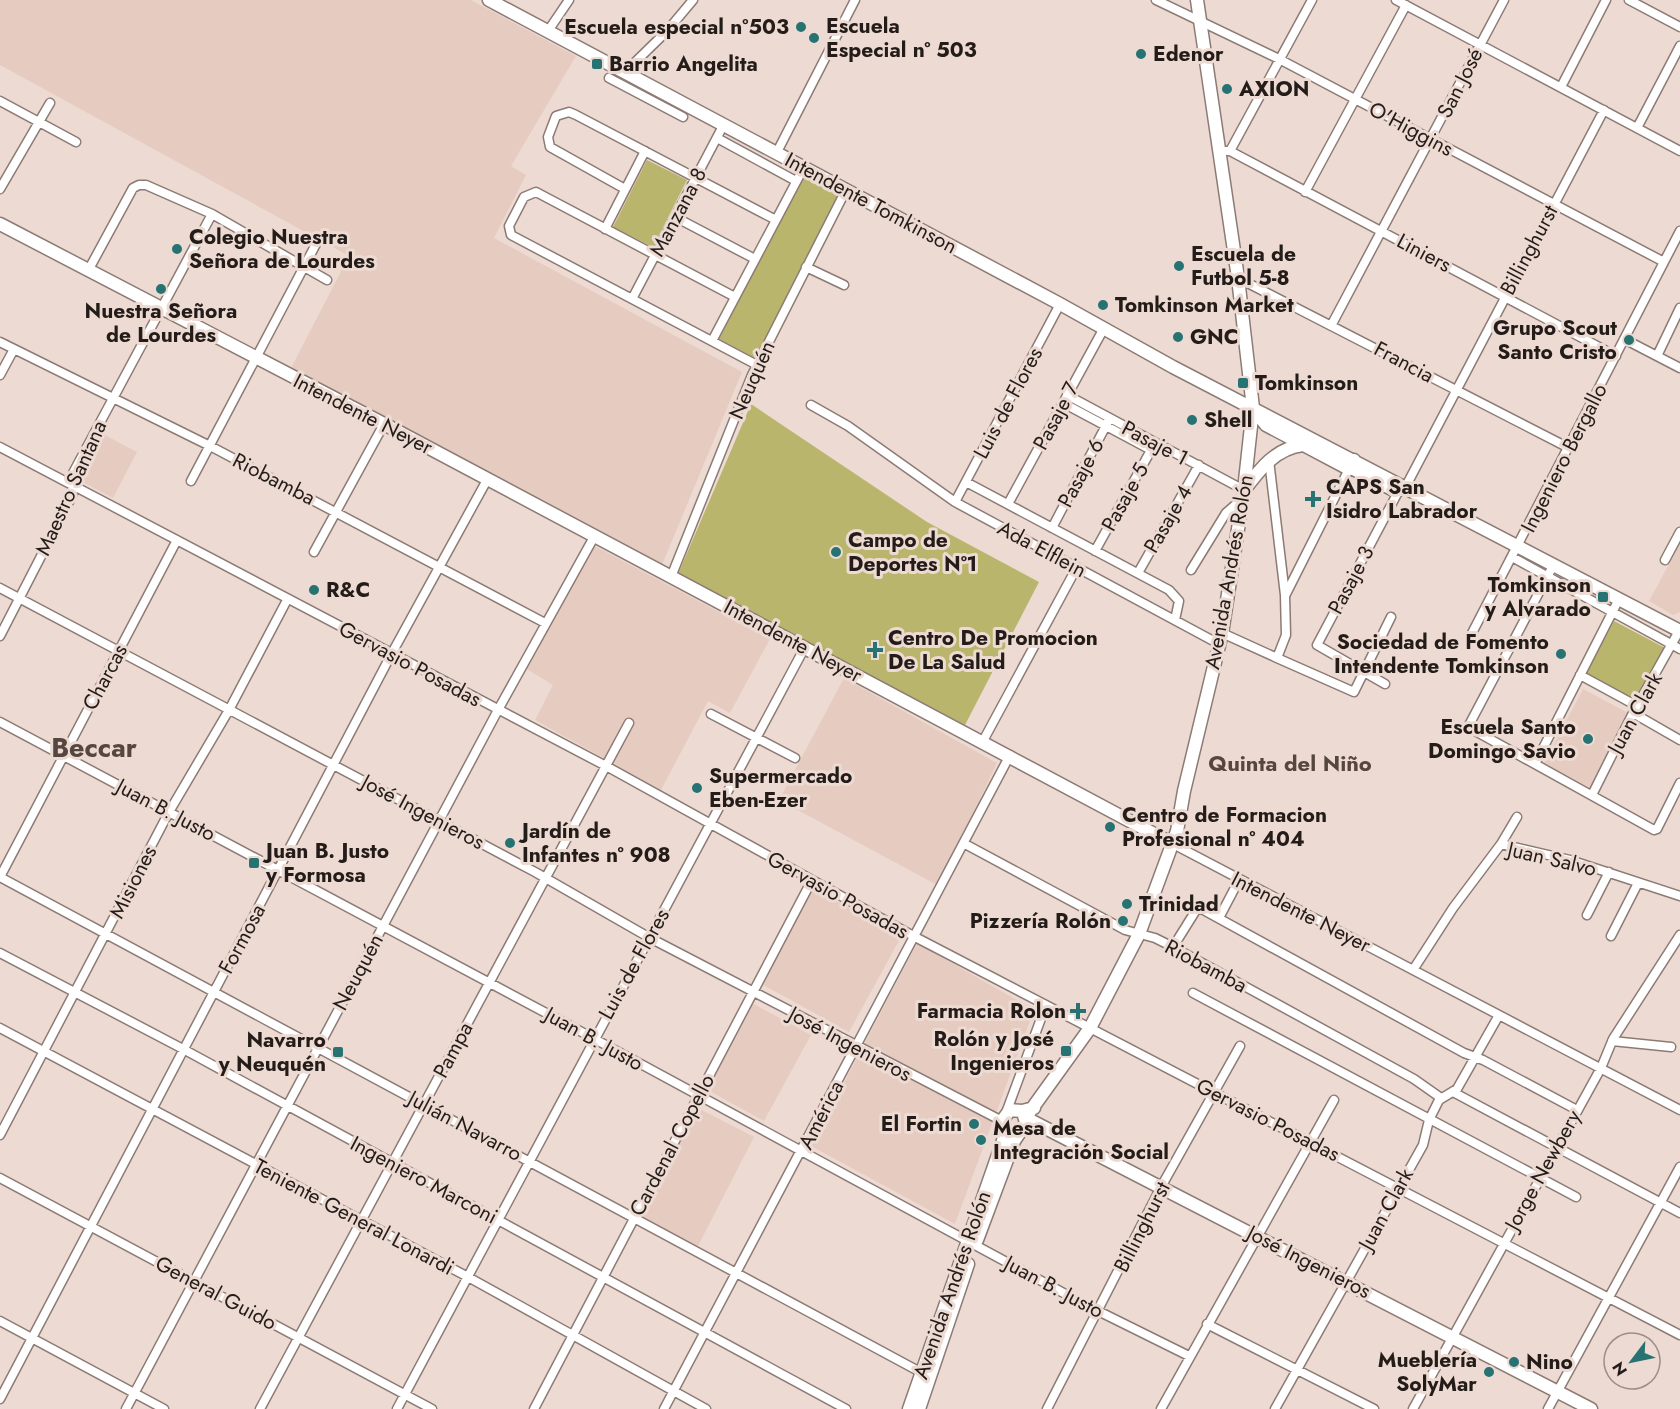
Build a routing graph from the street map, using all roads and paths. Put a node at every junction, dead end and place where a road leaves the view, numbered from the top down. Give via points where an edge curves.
1 (489, 0) edge
2 (569, 0) edge
3 (693, 0) edge
4 (855, 0) edge
5 (1156, 0) edge
6 (1197, 0) edge
7 (1312, 0) edge
8 (1396, 0) edge
9 (1504, 0) edge
10 (1606, 0) edge
11 (1629, 0) edge
12 (1406, 5) junction
13 (1199, 19) junction
14 (1680, 27) edge
15 (548, 31) junction
16 (1480, 45) junction
17 (1680, 46) edge
18 (1279, 59) junction
19 (616, 72) junction
20 (599, 77) dead end
21 (1560, 87) junction
22 (1355, 99) junction
23 (0, 101) edge
24 (50, 103) dead end
25 (1604, 110) junction
26 (683, 117) dead end
27 (39, 122) junction
28 (724, 124) junction
29 (1637, 128) junction
30 (717, 138) junction
31 (1431, 139) junction
32 (76, 142) dead end
33 (645, 151) junction
34 (1225, 151) junction
35 (1680, 151) edge
36 (777, 152) junction
37 (804, 167) junction
38 (696, 178) junction
39 (796, 181) junction
40 (0, 189) edge
41 (626, 189) junction
42 (846, 190) junction
43 (1305, 192) junction
44 (1554, 204) junction
45 (212, 214) junction
46 (675, 217) junction
47 (776, 220) junction
48 (0, 224) edge
49 (605, 229) junction
50 (1680, 231) edge
51 (1383, 232) junction
52 (316, 244) dead end
53 (655, 255) junction
54 (755, 259) junction
55 (1664, 262) junction
56 (303, 265) junction
57 (806, 267) junction
58 (89, 269) junction
59 (1238, 278) junction
60 (327, 280) dead end
61 (844, 285) dead end
62 (1504, 296) junction
63 (735, 297) junction
64 (632, 299) junction
65 (1060, 304) junction
66 (163, 307) junction
67 (1680, 308) edge
68 (1332, 324) junction
69 (1104, 328) junction
70 (1626, 340) junction
71 (712, 341) junction
72 (0, 342) edge
73 (14, 349) junction
74 (1616, 356) junction
75 (1657, 356) junction
76 (257, 360) junction
77 (757, 365) junction
78 (1680, 368) edge
79 (0, 375) edge
80 (1456, 390) junction
81 (113, 397) junction
82 (1065, 399) junction
83 (811, 405) dead end
84 (1253, 408) junction
85 (1108, 422) junction
86 (384, 424) junction
87 (1302, 445) junction
88 (210, 446) junction
89 (0, 447) edge
90 (1153, 447) junction
91 (1569, 448) junction
92 (1269, 460) junction
93 (1352, 464) junction
94 (1199, 465) junction
95 (487, 480) junction
96 (191, 482) dead end
97 (966, 482) junction
98 (71, 485) junction
99 (1401, 490) junction
100 (1243, 495) junction
101 (956, 502) junction
102 (1008, 504) junction
103 (336, 511) junction
104 (1052, 528) junction
105 (1680, 532) edge
106 (594, 537) junction
107 (177, 540) junction
108 (1519, 546) junction
109 (1095, 551) junction
110 (314, 552) dead end
111 (1512, 557) junction
112 (1665, 560) dead end
113 (1554, 564) junction
114 (440, 567) junction
115 (1077, 567) junction
116 (1191, 570) dead end
117 (1138, 573) junction
118 (671, 577) junction
119 (1548, 577) junction
120 (0, 588) edge
121 (1285, 595) junction
122 (20, 599) junction
123 (1619, 599) junction
124 (287, 600) junction
125 (1613, 613) junction
126 (1391, 617) dead end
127 (1175, 620) junction
128 (545, 622) junction
129 (1680, 631) edge
130 (1471, 634) dead end
131 (0, 636) edge
132 (1221, 638) junction
133 (805, 647) junction
134 (1676, 647) edge
135 (119, 651) junction
136 (392, 653) junction
137 (1277, 658) junction
138 (1363, 670) junction
139 (1580, 675) junction
140 (1385, 684) dead end
141 (230, 710) junction
142 (498, 710) junction
143 (1635, 710) junction
144 (711, 714) dead end
145 (0, 722) edge
146 (629, 723) dead end
147 (756, 738) junction
148 (1680, 740) edge
149 (983, 741) junction
150 (1010, 755) junction
151 (64, 756) junction
152 (795, 758) dead end
153 (1535, 764) junction
154 (333, 765) junction
155 (606, 766) junction
156 (1680, 783) edge
157 (1592, 795) junction
158 (169, 812) junction
159 (1517, 817) dead end
160 (439, 821) junction
161 (710, 825) junction
162 (965, 844) junction
163 (1173, 844) junction
164 (1501, 844) junction
165 (278, 870) junction
166 (1609, 872) junction
167 (0, 877) edge
168 (546, 878) junction
169 (812, 880) junction
170 (1239, 880) junction
171 (1638, 883) junction
172 (1680, 896) edge
173 (1587, 915) dead end
174 (1219, 918) junction
175 (383, 926) junction
176 (106, 934) junction
177 (1139, 934) junction
178 (1680, 934) edge
179 (1611, 936) dead end
180 (915, 937) junction
181 (650, 938) junction
182 (1173, 947) junction
183 (0, 953) edge
184 (1413, 970) junction
185 (489, 983) junction
186 (75, 992) junction
187 (214, 992) junction
188 (753, 992) junction
189 (1193, 993) dead end
190 (1046, 1005) junction
191 (1499, 1015) junction
192 (0, 1028) edge
193 (1090, 1028) junction
194 (593, 1040) junction
195 (1612, 1041) junction
196 (1240, 1046) dead end
197 (318, 1047) junction
198 (856, 1047) junction
199 (1671, 1047) dead end
200 (183, 1049) junction
201 (44, 1052) junction
202 (1475, 1057) junction
203 (1601, 1068) junction
204 (1453, 1092) junction
205 (1215, 1093) junction
206 (698, 1096) junction
207 (1441, 1098) junction
208 (1334, 1100) dead end
209 (424, 1104) junction
210 (287, 1106) junction
211 (152, 1109) junction
212 (1577, 1110) junction
213 (1680, 1110) edge
214 (1027, 1113) junction
215 (1005, 1120) junction
216 (1430, 1120) junction
217 (1020, 1130) junction
218 (0, 1135) edge
219 (1310, 1142) junction
220 (1556, 1147) junction
221 (802, 1153) junction
222 (530, 1161) junction
223 (393, 1163) junction
224 (256, 1164) junction
225 (1680, 1167) edge
226 (1539, 1177) junction
227 (0, 1178) edge
228 (1161, 1187) junction
229 (1398, 1188) junction
230 (1576, 1197) dead end
231 (1661, 1202) junction
232 (1680, 1212) edge
233 (635, 1217) junction
234 (498, 1220) junction
235 (361, 1221) junction
236 (91, 1226) junction
237 (1257, 1235) junction
238 (972, 1242) junction
239 (1502, 1242) junction
240 (737, 1273) junction
241 (468, 1277) junction
242 (603, 1277) junction
243 (194, 1281) junction
244 (1346, 1281) junction
245 (1608, 1297) junction
246 (1098, 1311) junction
247 (0, 1321) edge
248 (1207, 1324) junction
249 (705, 1332) junction
250 (573, 1335) junction
251 (1680, 1335) edge
252 (1451, 1336) junction
253 (298, 1337) junction
254 (32, 1338) junction
255 (1189, 1356) junction
256 (1297, 1370) junction
257 (925, 1375) junction
258 (673, 1391) junction
259 (1558, 1391) junction
260 (134, 1393) junction
261 (405, 1394) junction
262 (0, 1400) edge
263 (920, 1408) edge
264 (126, 1409) edge
265 (164, 1409) edge
266 (260, 1409) edge
267 (397, 1409) edge
268 (432, 1409) edge
269 (534, 1409) edge
270 (664, 1409) edge
271 (706, 1409) edge
272 (846, 1409) edge
273 (1047, 1409) edge
274 (1161, 1409) edge
275 (1275, 1409) edge
276 (1374, 1409) edge
277 (1413, 1409) edge
278 (1548, 1409) edge
279 (1591, 1409) edge

1 - 15 street, Intendente Tomkinson
2 - 15 street
3 - 19 street via 667,31
4 - 36 street
5 - 13 street, O'Higgins
6 - 13 street, Avenida Andrés Rolón
7 - 18 street
8 - 12 street
9 - 16 street, San José
10 - 21 street
11 - 14 street
12 - 16 street
12 - 22 street
13 - 18 street, O'Higgins
13 - 34 street, Avenida Andrés Rolón
15 - 19 street, Intendente Tomkinson
16 - 21 street
16 - 31 street, San José
17 - 29 street
18 - 22 street, O'Higgins
18 - 34 street
19 - 20 street
19 - 26 street
19 - 28 street, Intendente Tomkinson
21 - 25 street
22 - 31 street, O'Higgins
22 - 43 street
23 - 27 street
24 - 27 street
25 - 29 street
25 - 44 street, Billinghurst
27 - 32 street
27 - 40 street
28 - 30 street, Manzana 8
28 - 36 street, Intendente Tomkinson
29 - 35 street
30 - 38 street, Manzana 8
30 - 39 street
31 - 44 street, O'Higgins
31 - 51 street, San José
33 - 38 street
33 - 41 street
33 - 41 street via 569,112 558,115 553,122 548,137 550,147
34 - 43 street, Liniers
34 - 59 street, Avenida Andrés Rolón
36 - 37 street, Intendente Tomkinson
37 - 39 street
37 - 42 street, Intendente Tomkinson
38 - 46 street, Manzana 8
38 - 47 street
39 - 47 street
41 - 49 street
42 - 57 street, Neuquén
42 - 65 street, Intendente Tomkinson
43 - 51 street, Liniers
44 - 55 street, O'Higgins
44 - 62 street, Billinghurst
45 - 56 street
45 - 58 street via 139,184 133,188
45 - 66 street, Maestro Santana
46 - 53 street, Manzana 8
46 - 54 street
47 - 54 street
48 - 58 street, Intendente Neyer
49 - 53 street
49 - 64 street via 536,192 524,197 508,226 508,232
50 - 55 street, Ingeniero Bergallo
51 - 62 street, Liniers
51 - 68 street, San José
52 - 56 street
53 - 63 street
53 - 64 street, Manzana 8
54 - 63 street
55 - 70 street, Ingeniero Bergallo
56 - 60 street
56 - 76 street
57 - 61 street
57 - 77 street, Neuquén
58 - 66 street, Intendente Neyer
59 - 68 street, Francia
59 - 84 street, Avenida Andrés Rolón
62 - 74 street, Liniers
62 - 80 street, Billinghurst
63 - 71 street
64 - 71 street
65 - 69 street, Intendente Tomkinson
65 - 97 street, Luis de Flores
66 - 76 street, Intendente Neyer
66 - 81 street, Maestro Santana
67 - 75 street
68 - 80 street, Francia
69 - 82 street, Pasaje 7
69 - 84 street, Intendente Tomkinson
70 - 74 street, Ingeniero Bergallo
70 - 75 street
71 - 77 street
72 - 73 street, Riobamba
73 - 79 street
73 - 81 street, Riobamba
74 - 91 street, Ingeniero Bergallo
75 - 78 street
76 - 86 street, Intendente Neyer
76 - 88 street
77 - 118 street, Neuquén
80 - 91 street, Francia
80 - 99 street, Billinghurst
81 - 88 street, Riobamba
81 - 98 street, Maestro Santana
82 - 85 street, Pasaje 1
82 - 102 street, Pasaje 7
83 - 101 street, Ada Elflein via 848,426
84 - 87 street, Intendente Tomkinson via 1266,424
84 - 93 street, Intendente Tomkinson
84 - 100 street, Avenida Andrés Rolón
85 - 90 street, Pasaje 1
85 - 104 street, Pasaje 6
86 - 95 street, Intendente Neyer
86 - 103 street
87 - 92 street
87 - 93 street, Intendente Tomkinson
88 - 96 street
88 - 103 street, Riobamba
89 - 98 street, Gervasio Posadas
90 - 94 street, Pasaje 1
90 - 109 street, Pasaje 5
91 - 108 street, Ingeniero Bergallo
92 - 100 street
92 - 121 street
93 - 99 street, Intendente Tomkinson
93 - 121 street
94 - 100 street, Pasaje 1
94 - 117 street, Pasaje 4
95 - 106 street, Intendente Neyer
95 - 114 street, Formosa
97 - 101 street, Luis de Flores
97 - 102 street
98 - 107 street, Gervasio Posadas
98 - 122 street, Maestro Santana via 72,496
99 - 108 street, Intendente Tomkinson
99 - 138 street, Pasaje 3 via 1317,645
100 - 116 street via 1226,513
100 - 132 street, Avenida Andrés Rolón
101 - 115 street, Ada Elflein
102 - 104 street
103 - 110 street
103 - 114 street, Riobamba
104 - 109 street
105 - 112 street
106 - 118 street, Intendente Neyer
106 - 128 street, Neuquén
107 - 124 street, Gervasio Posadas
107 - 135 street, Charcas
108 - 111 street, Ingeniero Bergallo
108 - 113 street, Intendente Tomkinson
109 - 117 street
111 - 119 street
111 - 130 street, Ingeniero Bergallo
113 - 119 street
113 - 123 street, Intendente Tomkinson
114 - 128 street, Riobamba
114 - 136 street, Formosa
115 - 127 street, Ada Elflein
115 - 149 street
117 - 127 street via 1177,597
118 - 133 street, Intendente Neyer
119 - 125 street
119 - 153 street via 1468,727
120 - 122 street, José Ingenieros
121 - 137 street via 1286,635
122 - 131 street, Maestro Santana
122 - 135 street, José Ingenieros
123 - 125 street
123 - 129 street, Intendente Tomkinson
124 - 136 street, Gervasio Posadas
124 - 141 street, Misiones
125 - 134 street
125 - 139 street
126 - 138 street
127 - 132 street, Ada Elflein
128 - 142 street, Neuquén
129 - 134 street, Juan Clark
132 - 137 street, Ada Elflein
132 - 163 street, Avenida Andrés Rolón
133 - 147 street, Luis de Flores
133 - 149 street, Intendente Neyer
134 - 143 street, Juan Clark
135 - 141 street, José Ingenieros
135 - 151 street, Charcas
136 - 142 street, Gervasio Posadas
136 - 154 street, Formosa
137 - 138 street, Ada Elflein via 1352,692
138 - 140 street
139 - 143 street
139 - 153 street
141 - 154 street, José Ingenieros
141 - 158 street, Misiones
142 - 155 street, Gervasio Posadas
142 - 160 street, Neuquén
143 - 148 street
143 - 157 street, Juan Clark
144 - 147 street
145 - 151 street, Juan B. Justo
146 - 155 street, Pampa
147 - 152 street
147 - 161 street, Luis de Flores
149 - 150 street, Intendente Neyer
150 - 162 street, América
150 - 163 street, Intendente Neyer
151 - 158 street, Juan B. Justo
151 - 167 street, Charcas
153 - 157 street
154 - 160 street, José Ingenieros
154 - 165 street, Formosa
155 - 161 street, Gervasio Posadas
155 - 168 street, Pampa
156 - 157 street via 1656,830
158 - 165 street, Juan B. Justo
158 - 176 street, Misiones
159 - 164 street
160 - 168 street, José Ingenieros
160 - 175 street, Neuquén
161 - 169 street, Gervasio Posadas
161 - 181 street, Luis de Flores
162 - 177 street, Riobamba
162 - 180 street, América
163 - 170 street, Intendente Neyer
163 - 177 street, Avenida Andrés Rolón
164 - 166 street, Juan Salvo
164 - 184 street, Juan Salvo
165 - 175 street, Juan B. Justo
165 - 187 street, Formosa
166 - 171 street, Juan Salvo
166 - 173 street
167 - 176 street, Julián Navarro
168 - 181 street, José Ingenieros
168 - 185 street, Pampa
169 - 180 street, Gervasio Posadas
169 - 188 street, Cardenal Copello
170 - 174 street
170 - 184 street, Intendente Neyer
171 - 172 street, Juan Salvo
171 - 179 street
174 - 182 street via 1198,907
174 - 202 street
175 - 185 street, Juan B. Justo
175 - 197 street, Neuquén
176 - 186 street, Misiones
176 - 187 street, Julián Navarro
177 - 182 street, Riobamba
177 - 193 street, Avenida Andrés Rolón
178 - 195 street, Jorge Newbery
180 - 190 street, Gervasio Posadas
180 - 198 street, América
181 - 188 street, José Ingenieros
181 - 194 street, Luis de Flores
182 - 207 street, Riobamba via 1414,1079
183 - 186 street, Ingeniero Marconi
184 - 191 street, Intendente Neyer
185 - 194 street, Juan B. Justo
185 - 209 street, Pampa
186 - 200 street, Ingeniero Marconi
186 - 201 street, Misiones
187 - 197 street, Julián Navarro
187 - 200 street, Formosa
188 - 198 street, José Ingenieros
188 - 206 street, Cardenal Copello
189 - 216 street
190 - 193 street, Gervasio Posadas
190 - 215 street
191 - 202 street
191 - 203 street, Intendente Neyer
192 - 201 street, Teniente General Lonardi
193 - 205 street, Gervasio Posadas
193 - 214 street, Avenida Andrés Rolón
194 - 206 street, Juan B. Justo
194 - 222 street, Luis de Flores
195 - 199 street
195 - 203 street, Jorge Newbery
196 - 205 street, Billinghurst
197 - 209 street, Julián Navarro
197 - 210 street, Neuquén
198 - 215 street, José Ingenieros
198 - 221 street, América
200 - 210 street, Ingeniero Marconi
200 - 211 street, Formosa
201 - 211 street, Teniente General Lonardi
201 - 218 street, Misiones
202 - 204 street
202 - 212 street
203 - 212 street, Jorge Newbery
203 - 213 street, Intendente Neyer
204 - 207 street
204 - 220 street
205 - 219 street, Gervasio Posadas
205 - 228 street, Billinghurst
206 - 221 street, Juan B. Justo
206 - 233 street, Cardenal Copello
207 - 216 street, Juan Clark
208 - 219 street
209 - 222 street, Julián Navarro
209 - 223 street, Pampa
210 - 223 street, Ingeniero Marconi
210 - 224 street, Neuquén
211 - 224 street, Teniente General Lonardi
211 - 236 street, Formosa
212 - 220 street, Jorge Newbery
214 - 215 street via 1017,1109
214 - 217 street, Avenida Andrés Rolón
214 - 228 street, José Ingenieros
215 - 217 street via 1015,1131
215 - 238 street, Avenida Andrés Rolón
216 - 226 street
216 - 229 street, Juan Clark via 1423,1145
217 - 238 street, Avenida Andrés Rolón
219 - 229 street, Gervasio Posadas
219 - 237 street
220 - 226 street, Jorge Newbery
220 - 231 street
221 - 238 street, Juan B. Justo
221 - 240 street, América
222 - 233 street, Julián Navarro
222 - 234 street, Luis de Flores
223 - 234 street, Ingeniero Marconi
223 - 235 street, Pampa
224 - 235 street, Teniente General Lonardi
224 - 243 street, Neuquén
225 - 231 street
226 - 230 street
226 - 239 street, Jorge Newbery
227 - 236 street, General Guido
228 - 237 street, José Ingenieros
228 - 246 street, Billinghurst
229 - 239 street, Gervasio Posadas
229 - 244 street, Juan Clark
231 - 232 street
231 - 245 street
233 - 240 street, Julián Navarro
233 - 242 street, Cardenal Copello
234 - 241 street, Luis de Flores
234 - 242 street, Ingeniero Marconi
235 - 241 street, Teniente General Lonardi
235 - 253 street, Pampa
236 - 243 street, General Guido
236 - 254 street, Formosa
237 - 244 street, José Ingenieros
237 - 248 street
238 - 246 street, Juan B. Justo
238 - 257 street, Avenida Andrés Rolón
239 - 245 street, Gervasio Posadas
239 - 252 street, Jorge Newbery
240 - 249 street, América
240 - 257 street, Julián Navarro
241 - 250 street, Teniente General Lonardi
241 - 261 street, Luis de Flores
242 - 249 street, Ingeniero Marconi
242 - 250 street, Cardenal Copello
243 - 253 street, General Guido
243 - 260 street, Neuquén
244 - 252 street, José Ingenieros
244 - 256 street, Juan Clark
245 - 251 street, Gervasio Posadas
245 - 259 street
246 - 255 street, Juan B. Justo
246 - 273 street, Billinghurst
247 - 254 street
248 - 255 street
248 - 256 street
249 - 258 street, América
249 - 272 street, Ingeniero Marconi
250 - 258 street, Teniente General Lonardi
250 - 269 street, Cardenal Copello
252 - 259 street, José Ingenieros
252 - 277 street, Jorge Newbery
253 - 261 street, General Guido
253 - 266 street, Pampa
254 - 260 street
254 - 262 street, Formosa
255 - 274 street
256 - 275 street, Juan Clark
256 - 276 street
257 - 263 street, Avenida Andrés Rolón
258 - 270 street, América
258 - 271 street, Teniente General Lonardi
259 - 278 street
259 - 279 street, José Ingenieros
260 - 264 street, Neuquén
260 - 265 street
261 - 267 street, Luis de Flores
261 - 268 street, General Guido

